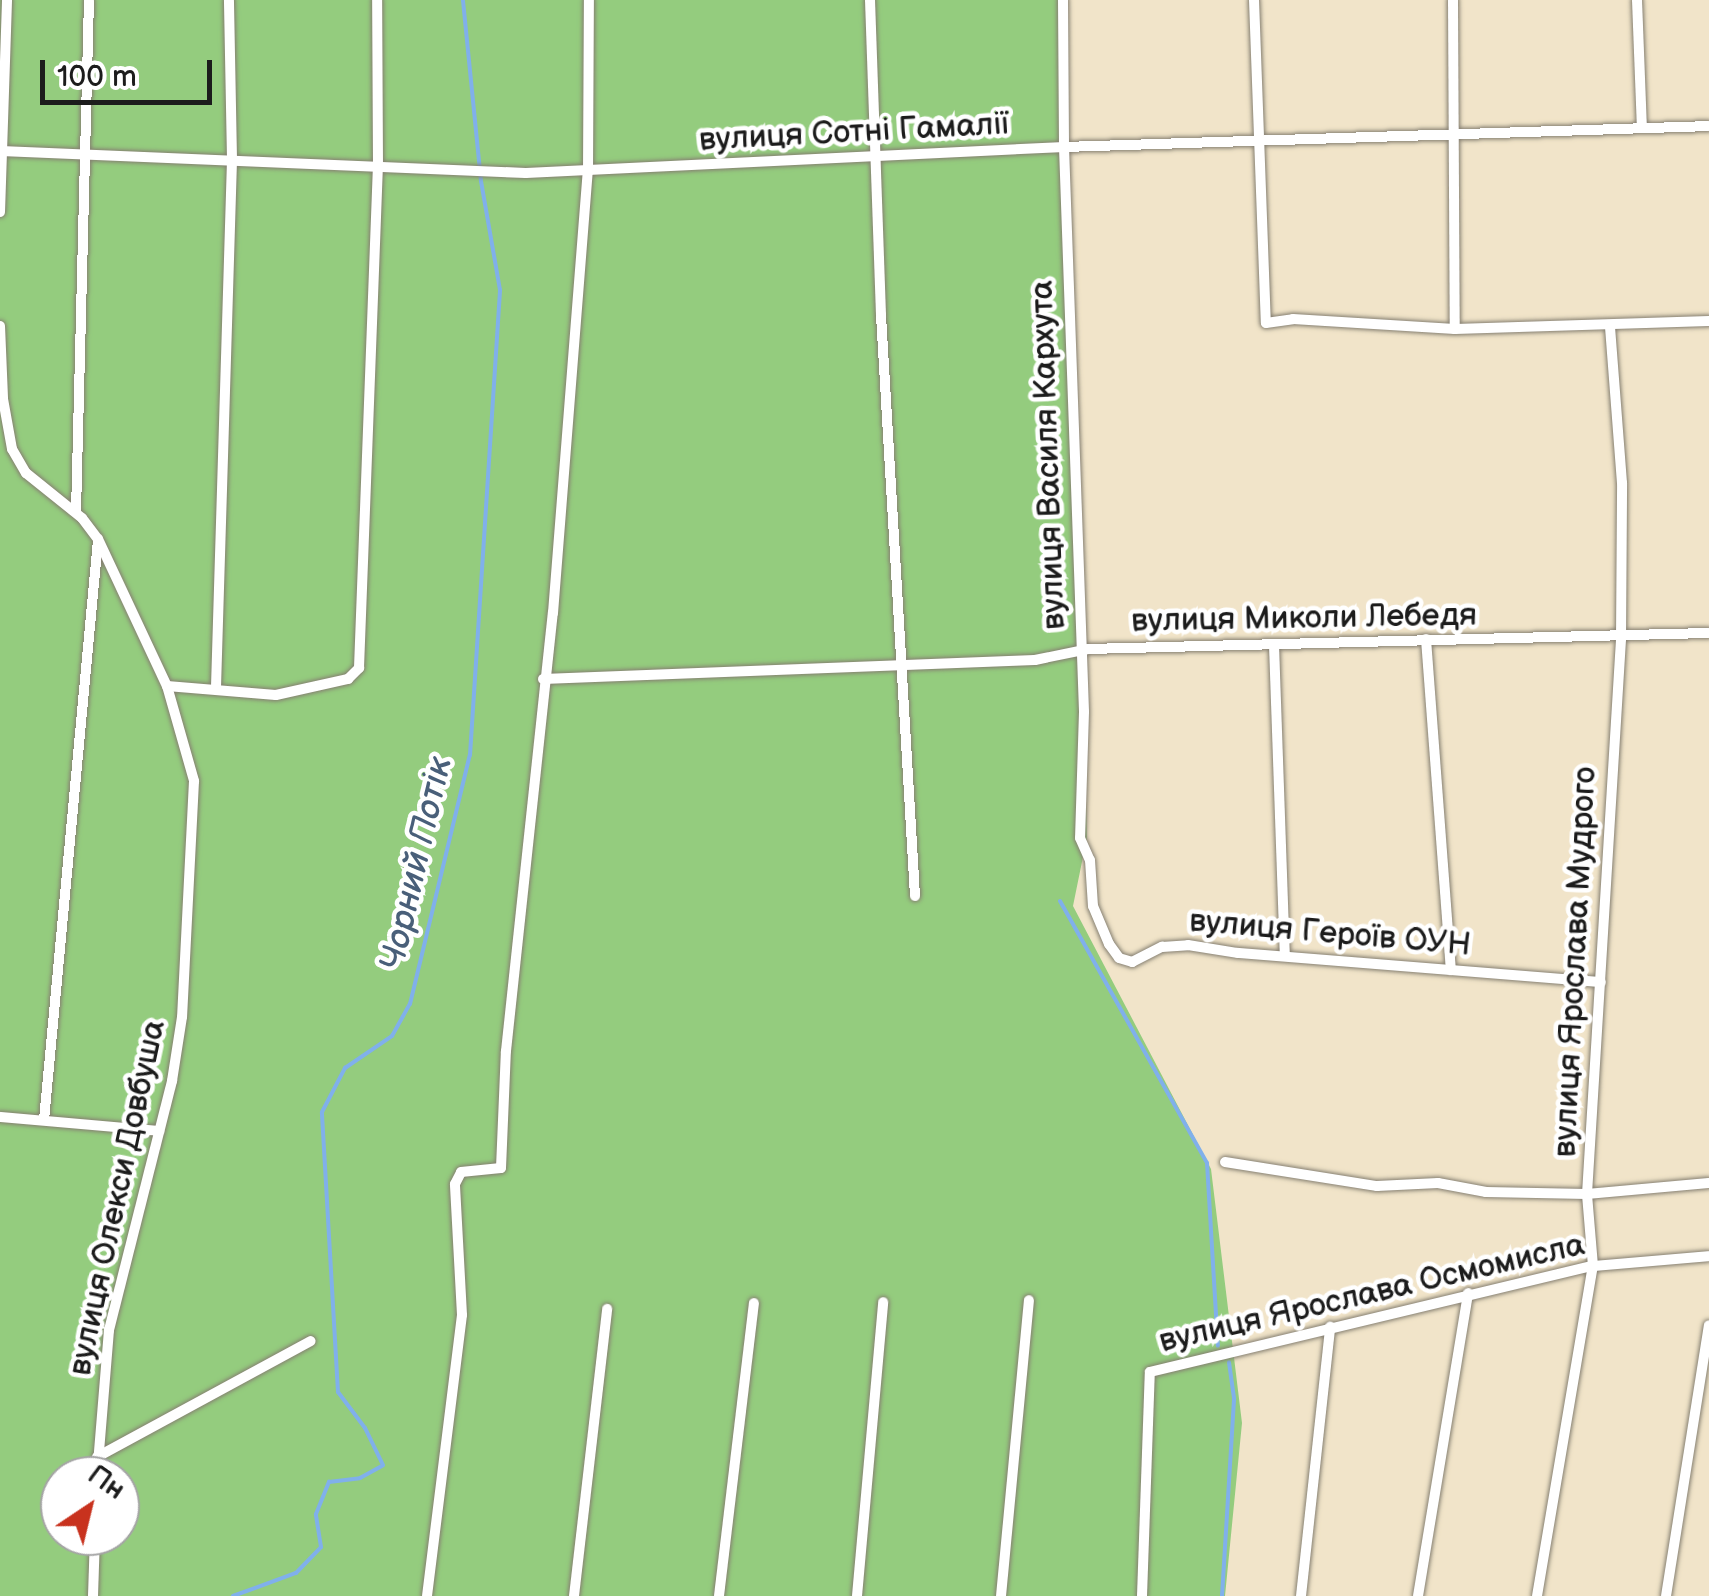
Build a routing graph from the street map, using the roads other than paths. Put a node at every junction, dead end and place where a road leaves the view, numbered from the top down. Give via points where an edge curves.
1 (7, 0) edge
2 (89, 0) edge
3 (229, 0) edge
4 (377, 0) edge
5 (589, 0) edge
6 (870, 0) edge
7 (1063, 0) edge
8 (1254, 0) edge
9 (1453, 0) edge
10 (1637, 0) edge
11 (1709, 126) edge
12 (1642, 128) junction
13 (1453, 133) junction
14 (1260, 143) junction
15 (1064, 148) junction
16 (1, 151) edge
17 (86, 153) junction
18 (876, 156) junction
19 (232, 159) junction
20 (378, 165) junction
21 (588, 172) junction
22 (0, 212) edge
23 (1709, 321) edge
24 (0, 326) edge
25 (1610, 326) junction
26 (1455, 329) junction
27 (6, 450) edge
28 (76, 512) junction
29 (98, 539) junction
30 (1709, 633) edge
31 (1426, 639) junction
32 (1620, 639) junction
33 (1274, 645) junction
34 (1080, 650) junction
35 (901, 664) junction
36 (543, 679) junction
37 (167, 686) junction
38 (216, 687) junction
39 (915, 896) dead end
40 (1093, 906) joint
41 (1285, 956) junction
42 (1452, 970) junction
43 (1600, 982) junction
44 (0, 1117) edge
45 (44, 1120) junction
46 (159, 1131) junction
47 (1224, 1162) dead end
48 (1709, 1182) edge
49 (1586, 1194) junction
50 (1709, 1256) edge
51 (1592, 1266) junction
52 (1468, 1293) junction
53 (1029, 1300) dead end
54 (883, 1302) dead end
55 (754, 1303) dead end
56 (607, 1309) dead end
57 (1709, 1325) edge
58 (1330, 1326) junction
59 (311, 1342) dead end
60 (97, 1456) edge
61 (99, 1456) edge
62 (93, 1556) edge
63 (92, 1596) edge
64 (427, 1596) edge
65 (574, 1596) edge
66 (718, 1596) edge
67 (858, 1596) edge
68 (1001, 1596) edge
69 (1142, 1596) edge
70 (1301, 1596) edge
71 (1418, 1596) edge
72 (1537, 1596) edge
73 (1666, 1596) edge

1 - 16 street
2 - 17 street
3 - 19 street
4 - 20 street
5 - 21 street
6 - 18 street
7 - 15 street, вулиця Василя Кархута
8 - 14 street
9 - 13 street
10 - 12 street
11 - 12 street, вулиця Сотні Гамалії
12 - 13 street, вулиця Сотні Гамалії
13 - 14 street, вулиця Сотні Гамалії
13 - 26 street
14 - 15 street, вулиця Сотні Гамалії
14 - 26 street via 1266,324 1292,319
15 - 18 street, вулиця Сотні Гамалії
15 - 34 street, вулиця Василя Кархута
16 - 17 street, вулиця Сотні Гамалії
16 - 22 street
17 - 19 street, вулиця Сотні Гамалії
17 - 28 street
18 - 21 street, вулиця Сотні Гамалії
18 - 35 street
19 - 20 street, вулиця Сотні Гамалії
19 - 38 street
20 - 21 street, вулиця Сотні Гамалії
20 - 38 street via 359,668 348,679 276,696
21 - 36 street
23 - 25 street
24 - 27 street, вулиця Олекси Довбуша
25 - 26 street
25 - 32 street, вулиця Ярослава Мудрого via 1622,484
27 - 28 street, вулиця Олекси Довбуша
28 - 29 street, вулиця Олекси Довбуша
29 - 37 street, вулиця Олекси Довбуша
29 - 45 street
30 - 32 street, вулиця Миколи Лебедя
31 - 32 street, вулиця Миколи Лебедя
31 - 33 street, вулиця Миколи Лебедя
31 - 42 street
32 - 43 street, вулиця Ярослава Мудрого
33 - 34 street, вулиця Миколи Лебедя
33 - 41 street
34 - 35 street, вулиця Миколи Лебедя via 1034,660
34 - 40 street, вулиця Василя Кархута via 1080,838 1090,860
35 - 36 street, вулиця Миколи Лебедя
35 - 39 street
36 - 64 street via 506,1051 501,1168 461,1172 454,1184 462,1315
37 - 38 street
37 - 46 street, вулиця Олекси Довбуша via 194,791 182,1017
40 - 41 street, вулиця Героїв ОУН via 1112,950 1125,960 1188,945
41 - 42 street, вулиця Героїв ОУН
42 - 43 street, вулиця Героїв ОУН
43 - 49 street, вулиця Ярослава Мудрого
44 - 45 street
45 - 46 street
46 - 60 street, вулиця Олекси Довбуша via 114,1304
47 - 49 street via 1377,1186 1438,1183 1486,1192
48 - 49 street
49 - 51 street, вулиця Ярослава Мудрого
50 - 51 street, вулиця Ярослава Осмомисла
51 - 52 street, вулиця Ярослава Осмомисла
51 - 72 street, вулиця Ярослава Мудрого
52 - 58 street, вулиця Ярослава Осмомисла
52 - 71 street
53 - 68 street
54 - 67 street
55 - 66 street
56 - 65 street
57 - 73 street
58 - 69 street, вулиця Ярослава Осмомисла via 1150,1372
58 - 70 street
59 - 61 street
62 - 63 street

